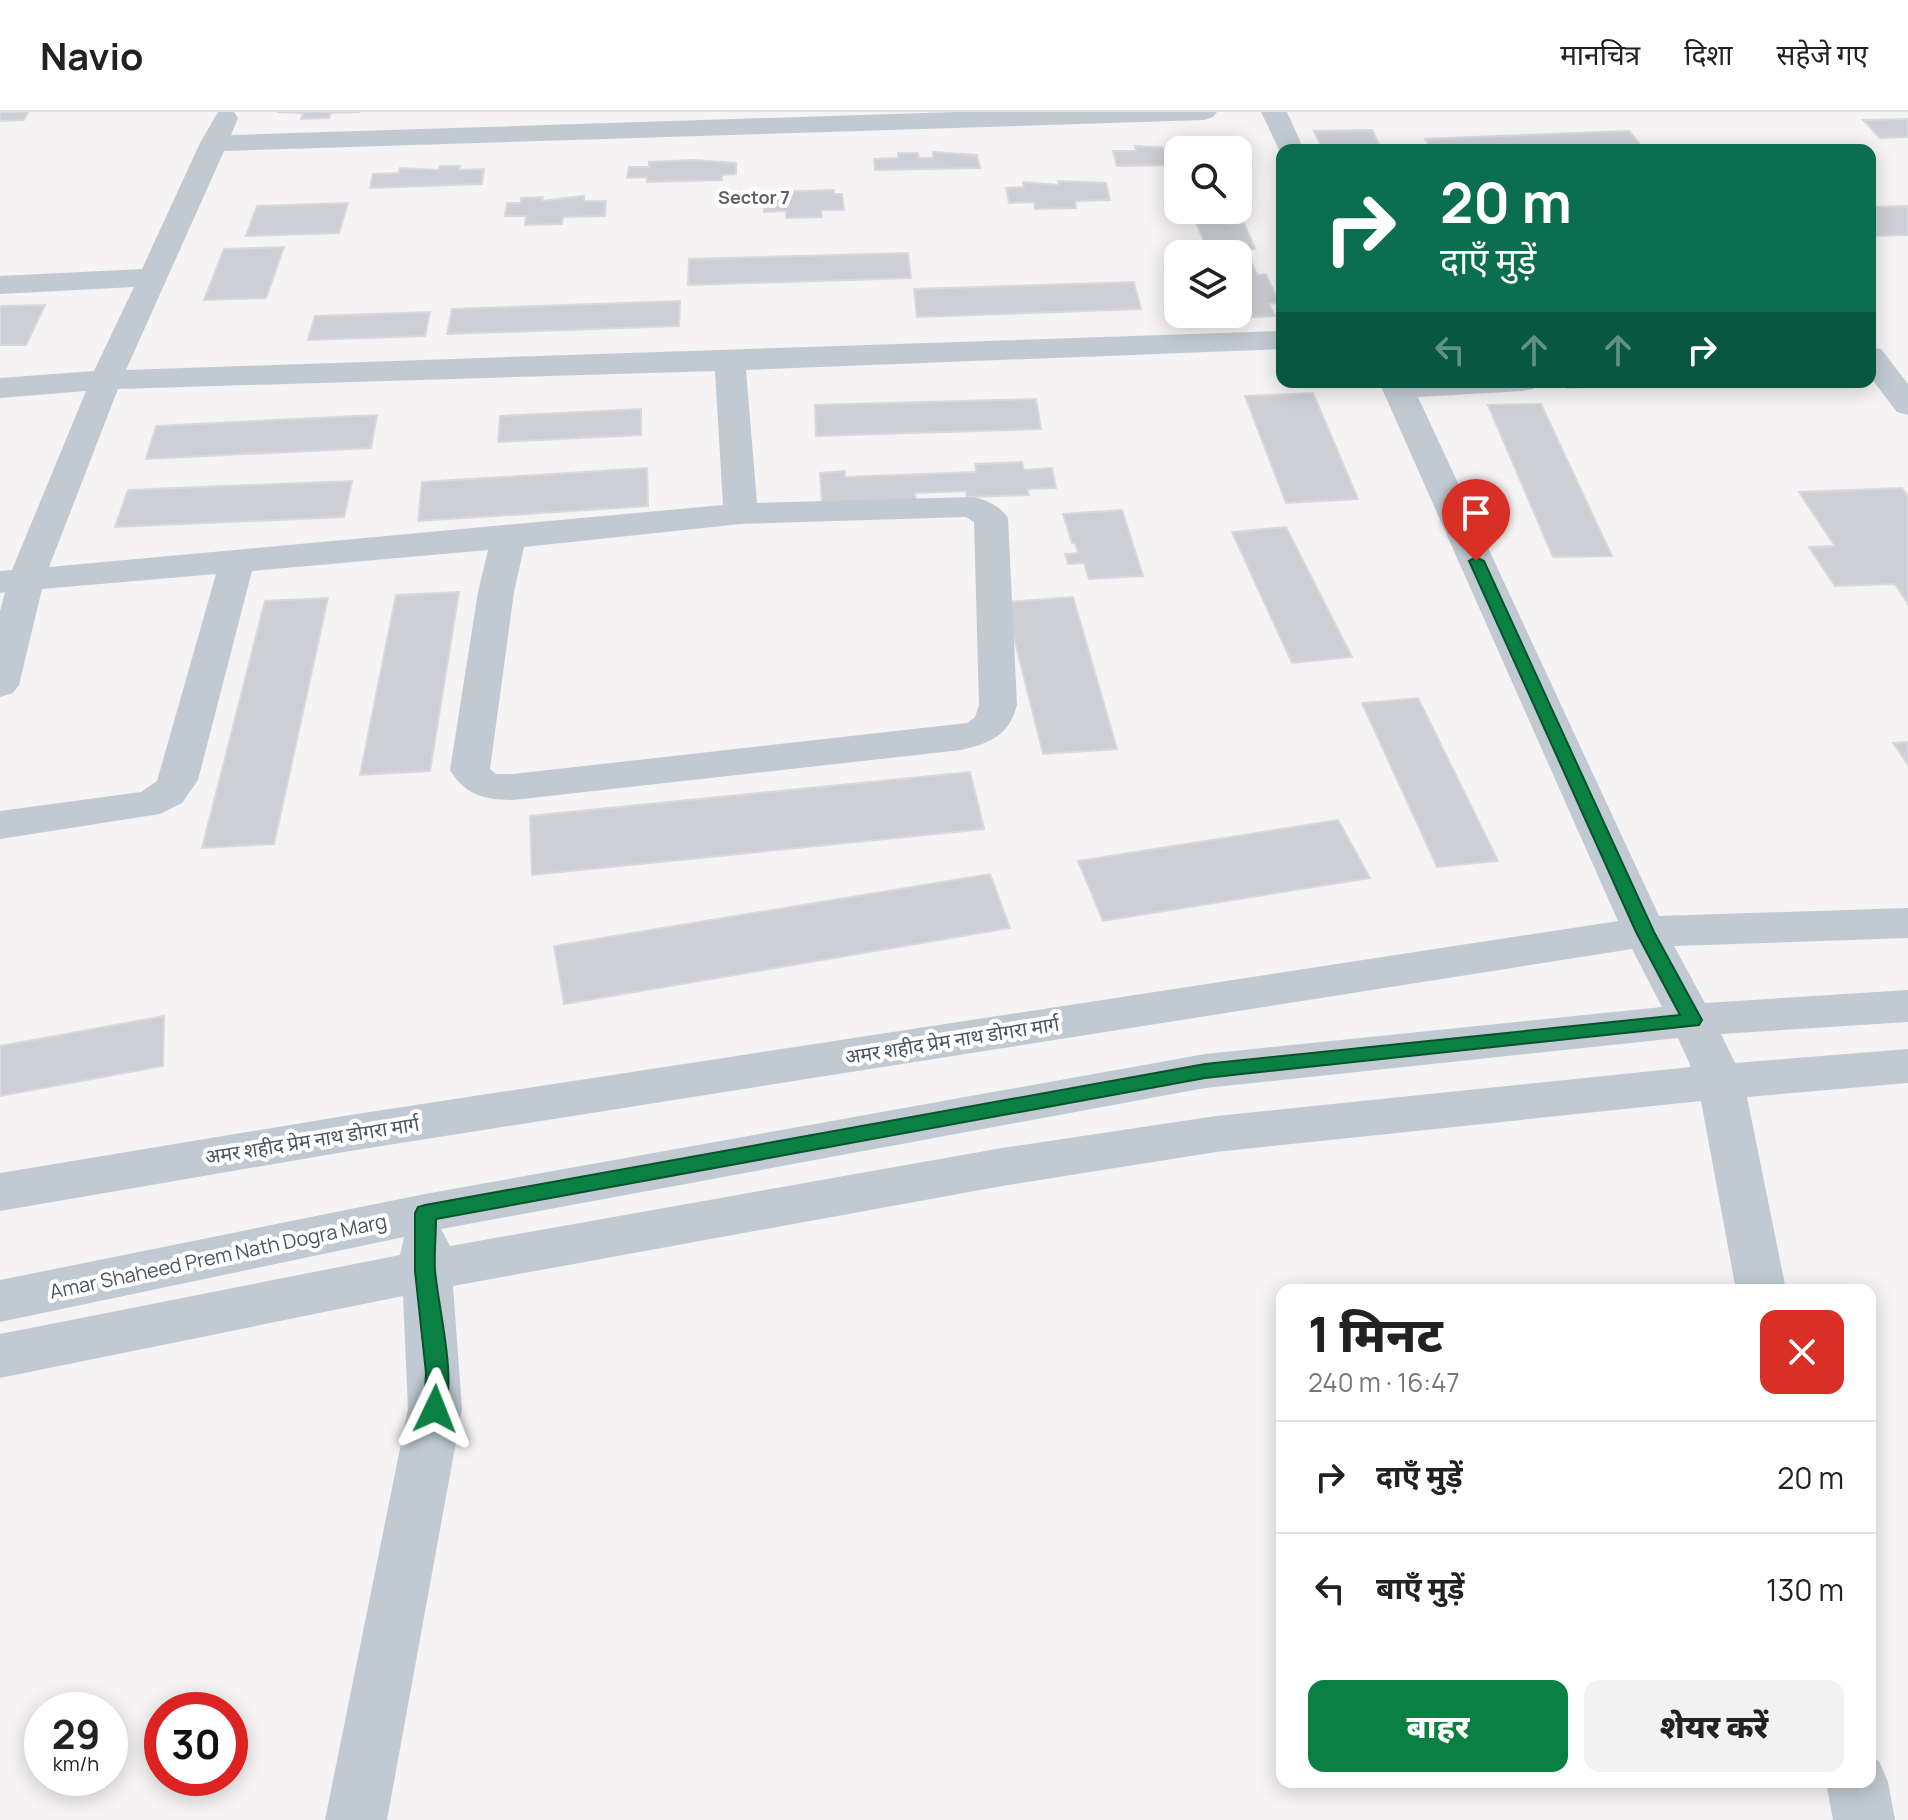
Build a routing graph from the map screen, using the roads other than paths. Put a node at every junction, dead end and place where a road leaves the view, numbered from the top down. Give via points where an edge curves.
1 (228, 112) edge
2 (1204, 112) edge
3 (1274, 112) edge
4 (760, 119) edge
5 (213, 143) junction
6 (1288, 144) edge
7 (152, 277) junction
8 (0, 285) edge
9 (1276, 340) edge
10 (730, 361) junction
11 (1876, 364) edge
12 (106, 380) junction
13 (0, 388) edge
14 (1398, 388) edge
15 (1908, 405) edge
16 (741, 514) junction
17 (508, 538) junction
18 (237, 562) junction
19 (13, 581) edge
20 (0, 685) edge
21 (0, 825) edge
22 (1908, 923) edge
23 (1645, 932) junction
24 (1908, 1006) edge
25 (1692, 1020) junction
26 (1908, 1066) edge
27 (1720, 1080) junction
28 (0, 1192) edge
29 (425, 1213) junction
30 (425, 1271) junction
31 (1760, 1284) edge
32 (0, 1301) edge
33 (0, 1356) edge
34 (1858, 1788) edge
35 (356, 1820) edge
36 (1864, 1820) edge

1 - 5 street
2 - 4 street
3 - 6 street
4 - 5 street
5 - 7 street
7 - 8 street
7 - 12 street
9 - 10 street
10 - 12 street
10 - 16 street
11 - 15 street
12 - 13 street
12 - 19 street
14 - 23 street
16 - 17 street
16 - 17 street via 958,505 984,511 991,518 995,722 986,731 961,738 513,787 479,782 470,770
17 - 18 street
18 - 19 street
18 - 21 street via 178,780 165,799
19 - 20 street
22 - 23 street, अमर शहीद प्रेम नाथ डोगरा मार्ग
23 - 25 street
23 - 28 street, अमर शहीद प्रेम नाथ डोगरा मार्ग
24 - 25 street, Amar Shaheed Prem Nath Dogra Marg
25 - 27 street
25 - 29 street, Amar Shaheed Prem Nath Dogra Marg via 1205,1071
26 - 27 street
27 - 30 street via 1216,1134 1002,1167
27 - 31 street
29 - 30 street
29 - 32 street, Amar Shaheed Prem Nath Dogra Marg
30 - 33 street
30 - 35 street via 437,1373 435,1409
34 - 36 street

